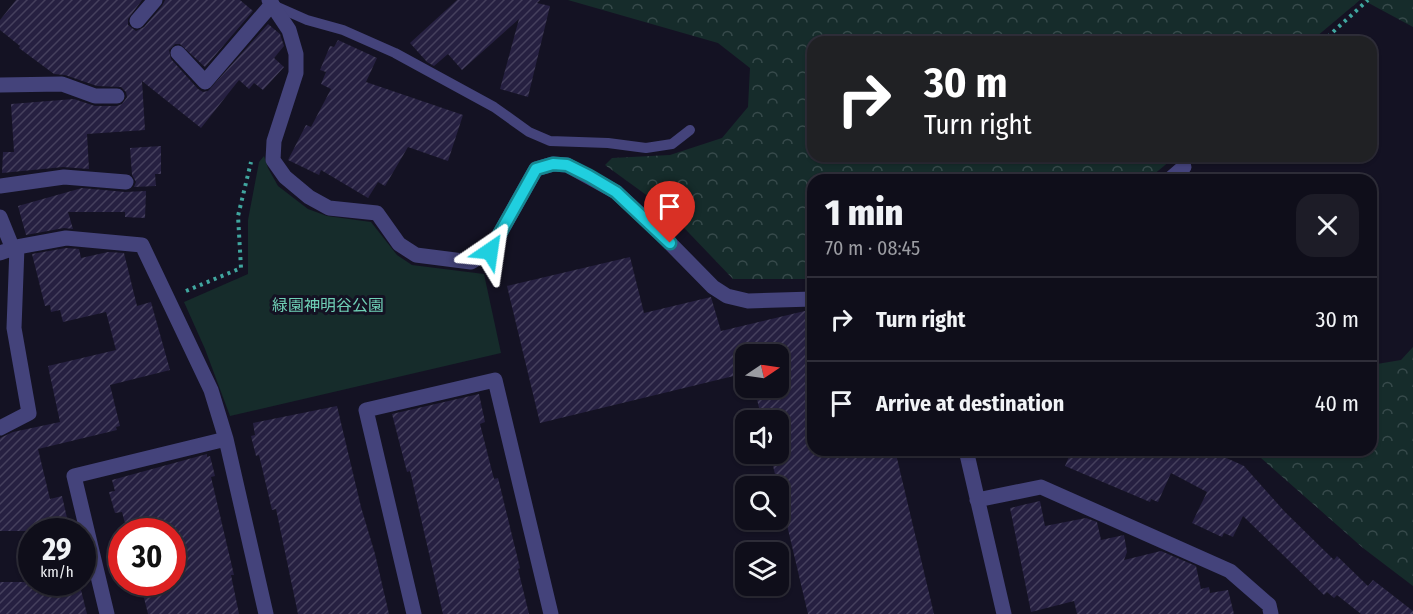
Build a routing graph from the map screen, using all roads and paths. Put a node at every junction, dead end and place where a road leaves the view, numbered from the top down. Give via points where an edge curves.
1 (155, 0) edge
2 (1368, 0) edge
3 (271, 2) edge
4 (137, 21) dead end
5 (1329, 36) edge
6 (177, 53) dead end
7 (0, 85) edge
8 (117, 96) dead end
9 (690, 130) dead end
10 (274, 141) junction
11 (1184, 167) dead end
12 (1176, 174) edge
13 (126, 182) dead end
14 (0, 186) edge
15 (0, 217) edge
16 (10, 250) edge
17 (168, 298) junction
18 (807, 299) edge
19 (0, 428) edge
20 (226, 439) junction
21 (967, 456) edge
22 (977, 500) junction
23 (107, 614) edge
24 (266, 614) edge
25 (414, 614) edge
26 (551, 614) edge
27 (1004, 614) edge
28 (1271, 614) edge

1 - 4 street
2 - 5 path
3 - 6 street via 205,82
3 - 9 lane via 395,53 550,141 646,148 672,144
3 - 10 street via 289,30 296,54 296,73
7 - 8 street via 62,84 95,96
10 - 17 path via 255,150 238,216 241,267
10 - 18 street via 273,160 285,177 309,197 329,208 377,213 399,244 416,255 471,262 490,251 536,169 567,165 616,192 713,287 727,296 748,301
11 - 12 street
13 - 14 street via 64,177
15 - 16 street
16 - 17 street via 66,238 142,245
16 - 19 street via 14,328 29,413
17 - 20 street via 211,390
20 - 23 street via 74,476
20 - 24 street
21 - 22 street
22 - 27 street
22 - 28 street via 1041,487 1230,571 1269,605
25 - 26 street via 366,410 495,380

